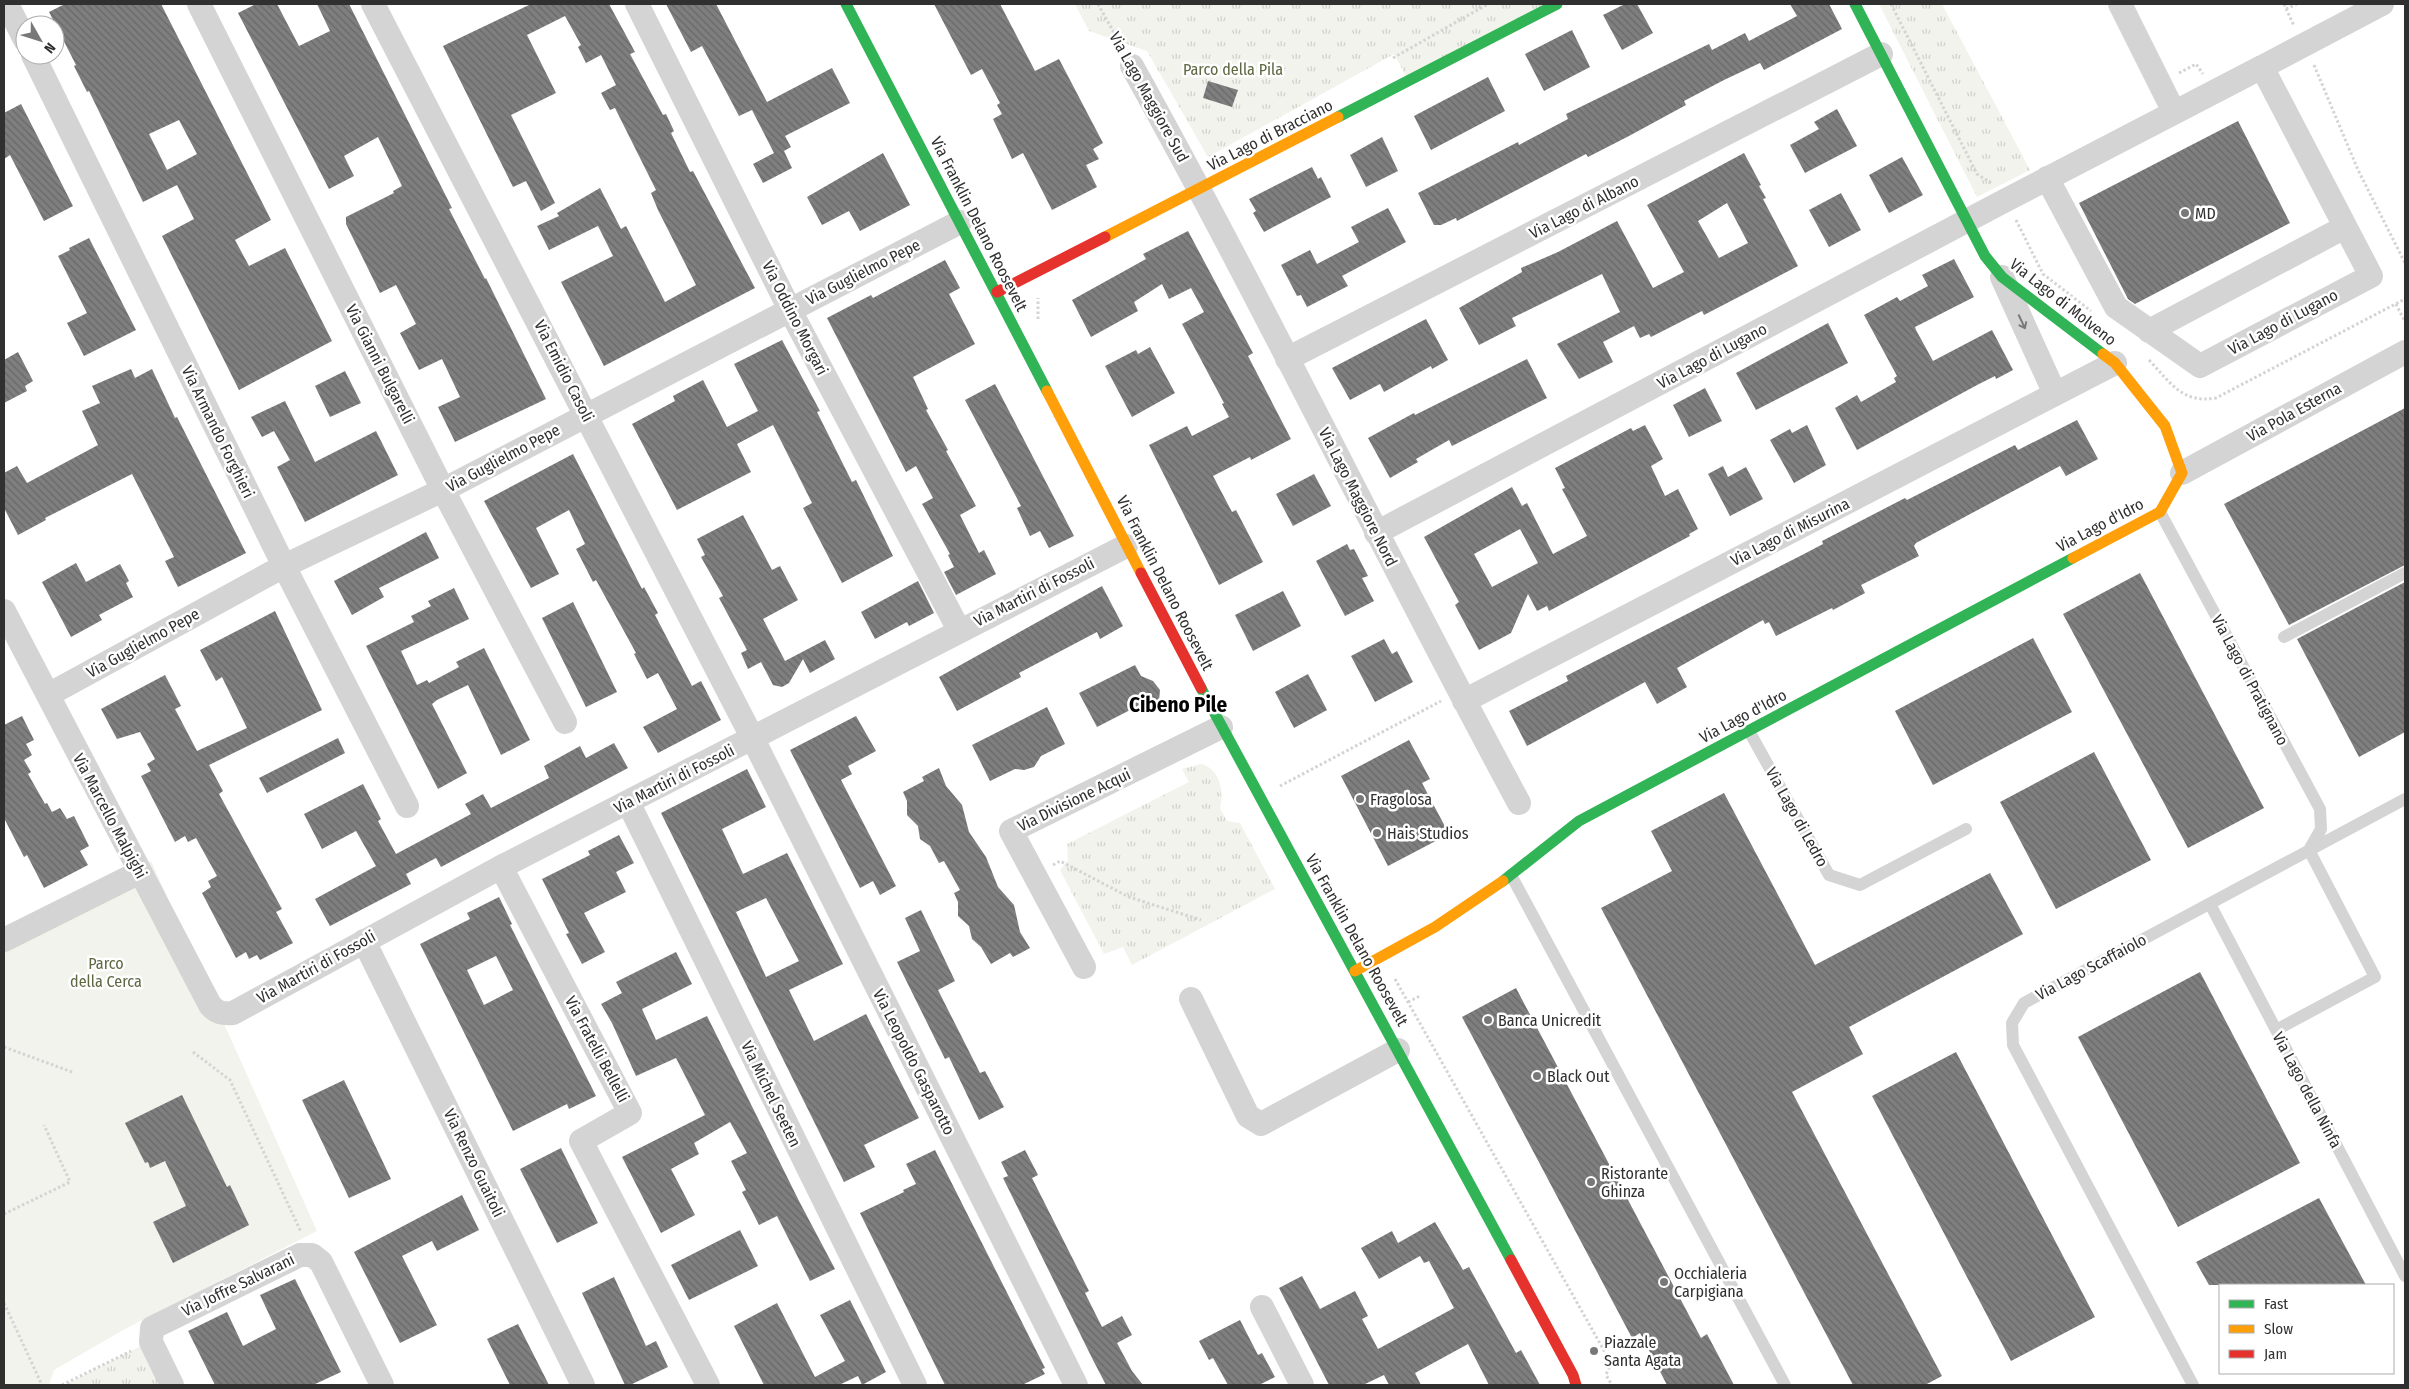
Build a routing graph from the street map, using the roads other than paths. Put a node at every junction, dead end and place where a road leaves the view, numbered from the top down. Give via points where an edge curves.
1 (7, 4) edge
2 (199, 4) edge
3 (373, 4) edge
4 (637, 4) edge
5 (846, 4) edge
6 (1557, 4) edge
7 (1855, 4) edge
8 (2120, 4) edge
9 (2382, 4) edge
10 (15, 20) edge
11 (1881, 54) junction
12 (38, 65) edge
13 (1132, 66) road end
14 (2262, 67) junction
15 (2174, 112) junction
16 (2047, 178) junction
17 (1200, 190) junction
18 (1967, 221) junction
19 (960, 222) junction
20 (2345, 227) junction
21 (2002, 277) junction
22 (997, 292) junction
23 (790, 310) junction
24 (2149, 331) junction
25 (2405, 352) edge
26 (1287, 359) junction
27 (2115, 363) junction
28 (2055, 394) junction
29 (586, 414) junction
30 (2182, 473) junction
31 (442, 490) junction
32 (2160, 512) junction
33 (1376, 533) junction
34 (1126, 546) junction
35 (284, 566) junction
36 (2405, 573) edge
37 (4, 611) edge
38 (959, 630) junction
39 (2284, 637) dead end
40 (48, 695) junction
41 (1461, 696) junction
42 (565, 722) dead end
43 (1222, 727) junction
44 (1749, 731) junction
45 (753, 739) junction
46 (2405, 799) edge
47 (628, 802) junction
48 (1519, 803) dead end
49 (408, 806) dead end
50 (1966, 830) dead end
51 (2309, 850) junction
52 (501, 867) junction
53 (140, 872) junction
54 (1511, 875) junction
55 (2210, 904) junction
56 (4, 940) edge
57 (364, 940) junction
58 (1084, 967) dead end
59 (1355, 971) junction
60 (1191, 999) dead end
61 (223, 1014) joint
62 (2276, 1030) junction
63 (1398, 1050) junction
64 (2405, 1276) edge
65 (1262, 1307) dead end
66 (172, 1385) edge
67 (382, 1385) edge
68 (583, 1385) edge
69 (708, 1385) edge
70 (915, 1385) edge
71 (1076, 1385) edge
72 (1302, 1385) edge
73 (1576, 1385) edge
74 (1785, 1385) edge
75 (2193, 1385) edge

1 - 10 street
2 - 31 street, Via Gianni Bulgarelli
3 - 29 street, Via Emidio Casoli
4 - 23 street, Via Oddino Morgari
5 - 19 street, Via Franklin Delano Roosevelt
6 - 17 street, Via Lago di Bracciano
7 - 11 street, Via Lago di Molveno
8 - 15 street
9 - 14 street, Via Lago di Lugano
11 - 18 street, Via Lago di Molveno
11 - 26 street, Via Lago di Albano
12 - 35 street, Via Armando Forghieri
13 - 17 street, Via Lago Maggiore Sud
14 - 15 street, Via Lago di Lugano
14 - 20 street, Via Lago di Lugano
15 - 16 street, Via Lago di Lugano
16 - 18 street, Via Lago di Lugano
16 - 24 street, Via Lago di Lugano via 2116,307
17 - 22 street, Via Lago di Bracciano
17 - 26 street, Via Lago Maggiore Nord
18 - 21 street, Via Lago di Molveno via 1985,256
18 - 33 street, Via Lago di Lugano
19 - 22 street, Via Franklin Delano Roosevelt
19 - 23 street, Via Guglielmo Pepe
20 - 24 street
20 - 24 street, Via Lago di Lugano via 2371,276 2200,366
21 - 27 street, Via Lago di Molveno
21 -> 28 street
22 - 34 street, Via Franklin Delano Roosevelt
23 - 29 street, Via Guglielmo Pepe
23 - 38 street, Via Oddino Morgari
25 - 30 street, Via Pola Esterna
26 - 33 street, Via Lago Maggiore Nord
27 - 28 street, Via Lago di Misurina
27 - 30 street, Via Lago di Molveno via 2166,426
28 - 41 street, Via Lago di Misurina
29 - 31 street, Via Guglielmo Pepe
29 - 45 street, Via Emidio Casoli
30 - 32 street
31 - 35 street, Via Guglielmo Pepe
31 - 42 street, Via Gianni Bulgarelli
32 - 44 street, Via Lago d'Idro
32 - 51 lane, Via Lago di Pratignano via 2320,809 2321,829
33 - 41 street, Via Lago Maggiore Nord
34 - 38 street, Via Martiri di Fossoli
34 - 43 street, Via Franklin Delano Roosevelt
35 - 40 street, Via Guglielmo Pepe
35 - 49 street, Via Armando Forghieri
36 - 39 lane
37 - 40 street, Via Marcello Malpighi
38 - 45 street, Via Martiri di Fossoli
40 - 53 street, Via Marcello Malpighi
41 - 48 street, Via Lago Maggiore Nord
43 - 58 street, Via Divisione Acqui via 1011,831
43 - 59 street, Via Franklin Delano Roosevelt
44 - 50 lane, Via Lago di Ledro via 1829,875 1860,885
44 - 54 street, Via Lago d'Idro via 1580,821
45 - 47 street, Via Martiri di Fossoli
45 - 71 street, Via Leopoldo Gasparotto
46 - 51 lane, Via Lago Scaffaiolo
47 - 52 street, Via Martiri di Fossoli
47 - 70 street, Via Michel Seeten
51 - 55 lane, Via Lago Scaffaiolo
51 - 62 lane via 2375,977
52 - 57 street, Via Martiri di Fossoli
52 - 69 street, Via Fratelli Bellelli via 630,1113 581,1141
53 - 56 street
53 - 61 street, Via Marcello Malpighi via 210,1005
54 - 59 street, Via Lago d'Idro
54 - 74 lane
55 - 62 lane, Via Lago della Ninfa
55 - 75 lane, Via Lago Scaffaiolo via 2024,1002 2012,1022 2013,1045
57 - 61 street, Via Martiri di Fossoli via 233,1013
57 - 68 street, Via Renzo Guaitoli
59 - 63 street, Via Franklin Delano Roosevelt
60 - 63 street via 1248,1116 1261,1124
62 - 64 lane, Via Lago della Ninfa
63 - 73 street, Via Franklin Delano Roosevelt
65 - 72 street
66 - 67 street, Via Joffre Salvarani via 151,1342 152,1328 300,1255 312,1255 321,1262

